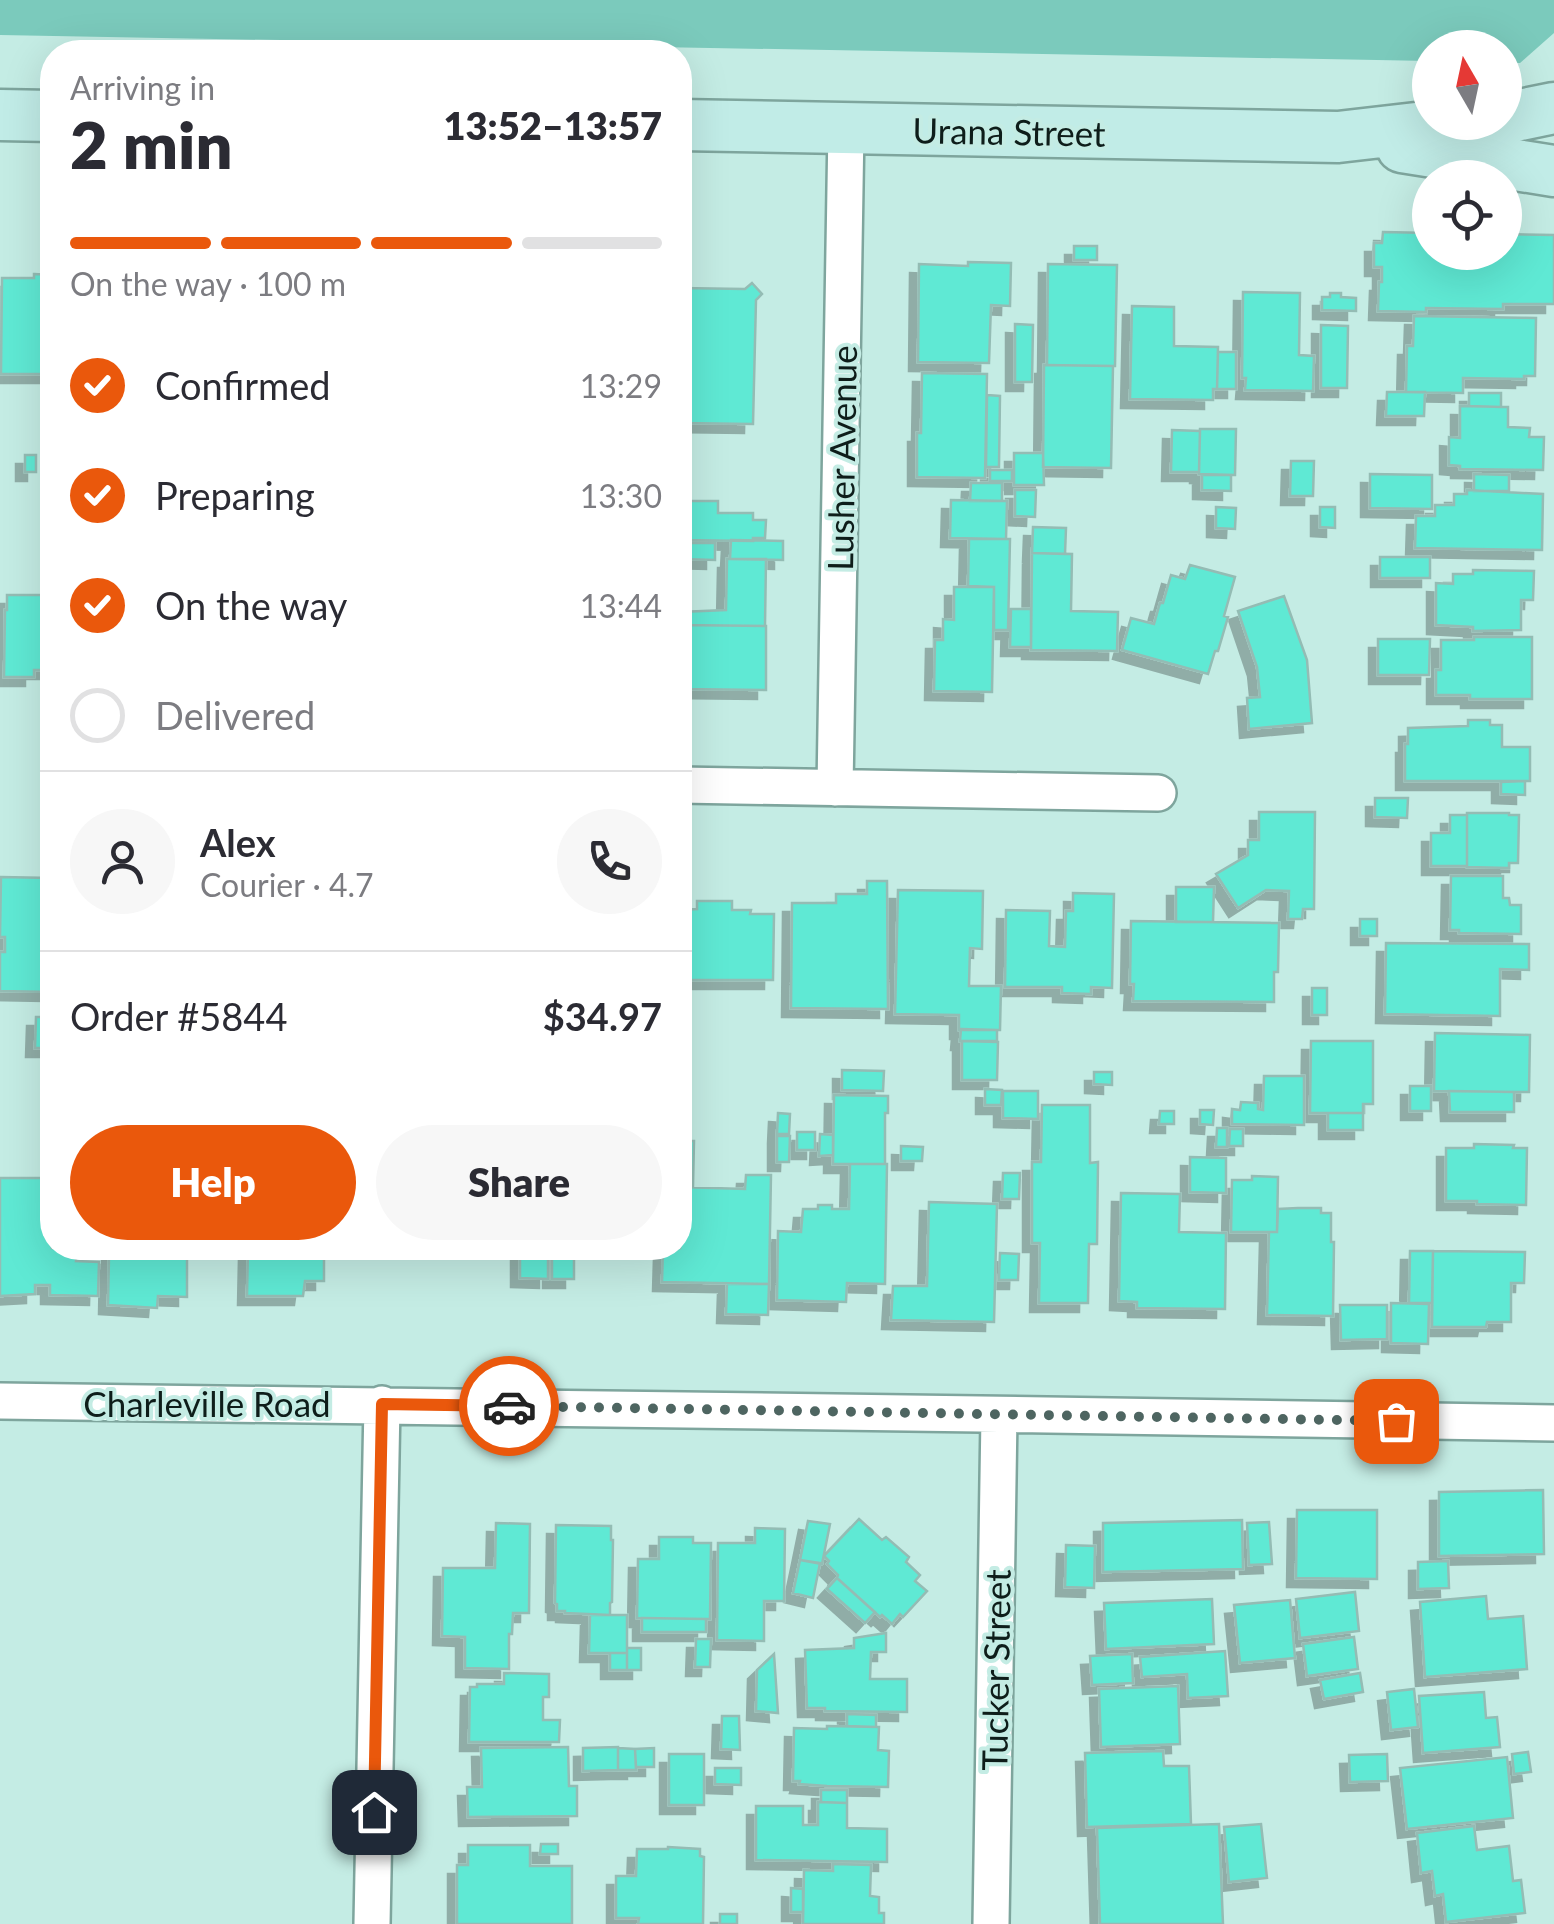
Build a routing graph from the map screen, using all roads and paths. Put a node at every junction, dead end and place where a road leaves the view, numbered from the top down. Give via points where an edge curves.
1 (1554, 108) edge
2 (0, 115) edge
3 (1522, 115) edge
4 (40, 116) edge
5 (692, 125) edge
6 (846, 128) junction
7 (1412, 128) edge
8 (1338, 137) junction
9 (1554, 171) edge
10 (692, 786) edge
11 (836, 788) junction
12 (1158, 793) dead end
13 (0, 1402) edge
14 (382, 1404) junction
15 (999, 1416) junction
16 (1554, 1423) edge
17 (372, 1924) edge
18 (991, 1924) edge

1 - 3 street
2 - 4 street
5 - 6 street, Urana Street
6 - 8 street, Urana Street
6 - 11 street, Lusher Avenue
7 - 8 street, Urana Street
8 - 9 street, Urana Street
10 - 11 street
11 - 12 street
13 - 14 street, Charleville Road
14 - 15 street, Charleville Road
14 - 17 street
15 - 16 street, Charleville Road
15 - 18 street, Tucker Street

